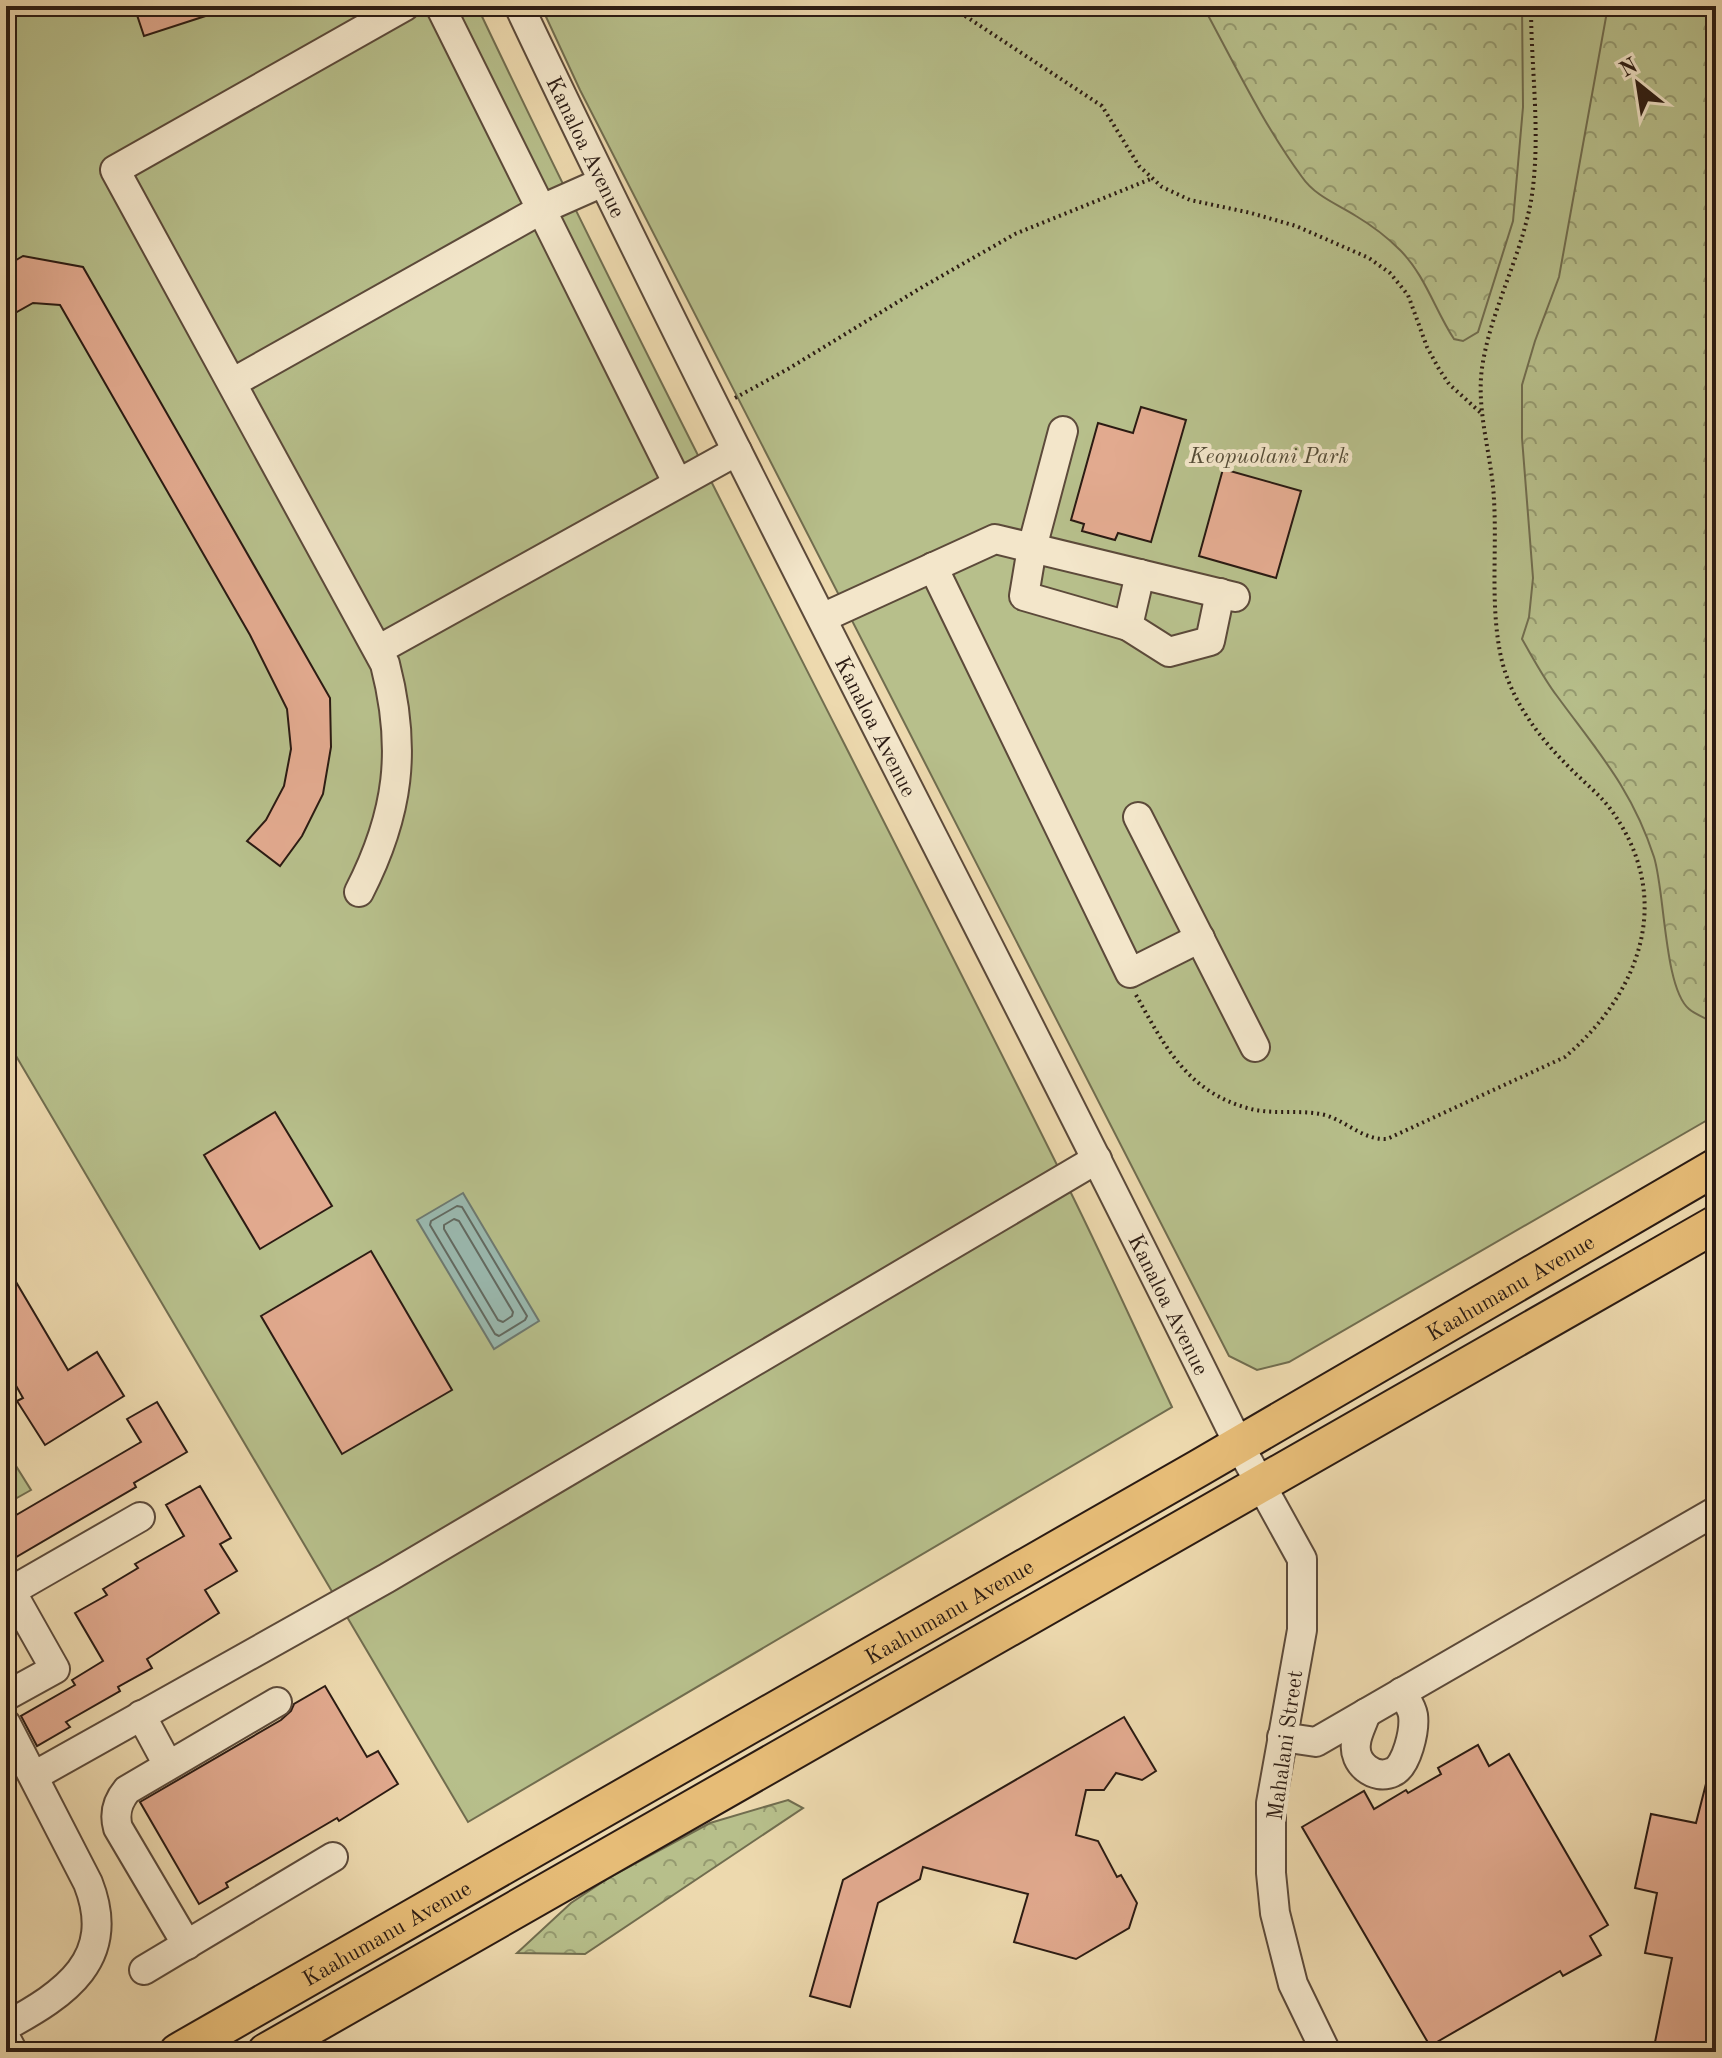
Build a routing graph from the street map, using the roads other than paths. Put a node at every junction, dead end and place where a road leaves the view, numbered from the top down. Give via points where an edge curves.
1 (405, 6) edge
2 (440, 6) edge
3 (519, 6) edge
4 (603, 182) junction
5 (542, 209) junction
6 (232, 383) junction
7 (1063, 431) dead end
8 (737, 451) junction
9 (677, 482) junction
10 (1032, 548) junction
11 (933, 567) junction
12 (1140, 574) junction
13 (822, 618) junction
14 (1128, 626) junction
15 (378, 650) junction
16 (1138, 817) dead end
17 (359, 892) dead end
18 (1200, 938) junction
19 (1255, 1047) dead end
20 (1097, 1159) junction
21 (1716, 1167) edge
22 (1716, 1224) edge
23 (1239, 1445) junction
24 (1262, 1485) junction
25 (1716, 1511) edge
26 (140, 1517) dead end
27 (8, 1592) edge
28 (1402, 1692) junction
29 (6, 1695) edge
30 (277, 1702) dead end
31 (1366, 1713) junction
32 (141, 1715) junction
33 (6, 1724) edge
34 (1282, 1737) junction
35 (168, 1765) junction
36 (34, 1776) junction
37 (333, 1857) dead end
38 (187, 1945) junction
39 (144, 1970) dead end
40 (6, 2026) edge
41 (6, 2039) edge
42 (13, 2052) edge
43 (178, 2052) edge
44 (267, 2052) edge
45 (1326, 2052) edge

1 - 6 street via 115,170
2 - 5 street
3 - 4 street, Kanaloa Avenue
4 - 5 street
4 - 8 street, Kanaloa Avenue
5 - 6 street
5 - 9 street
6 - 15 street
7 - 10 street
8 - 9 street
8 - 13 street, Kanaloa Avenue
9 - 15 street
10 - 11 street via 995,539
10 - 12 street
10 - 14 street via 1024,596
11 - 13 street
11 - 18 street via 1130,973
12 - 14 street
12 - 14 street via 1227,595 1210,641 1169,652
13 - 20 street, Kanaloa Avenue
15 - 17 street via 393,697 398,764 386,830
16 - 18 street
18 - 19 street
20 - 23 street, Kanaloa Avenue
20 - 32 street via 387,1578
21 - 23 main road, Kaahumanu Avenue
22 - 24 main road, Kaahumanu Avenue
23 - 24 street, Mahalani Street
23 - 43 main road, Kaahumanu Avenue
24 - 34 street, Mahalani Street via 1302,1559 1304,1576 1302,1630
24 - 44 main road, Kaahumanu Avenue
25 - 28 street
26 - 27 street
27 - 29 street via 55,1669
28 - 31 street
28 - 31 street via 1413,1714 1407,1759 1394,1772 1368,1771 1359,1761 1355,1746
30 - 35 street
31 - 34 street via 1316,1742
32 - 35 street
32 - 36 street
33 - 36 street
34 - 45 street, Mahalani Street via 1271,1803 1275,1913 1293,1984
35 - 38 street via 124,1794 116,1824
36 - 40 street via 92,1893 95,1935 85,1965 72,1982 57,1997
37 - 38 street
38 - 39 street
41 - 42 street

